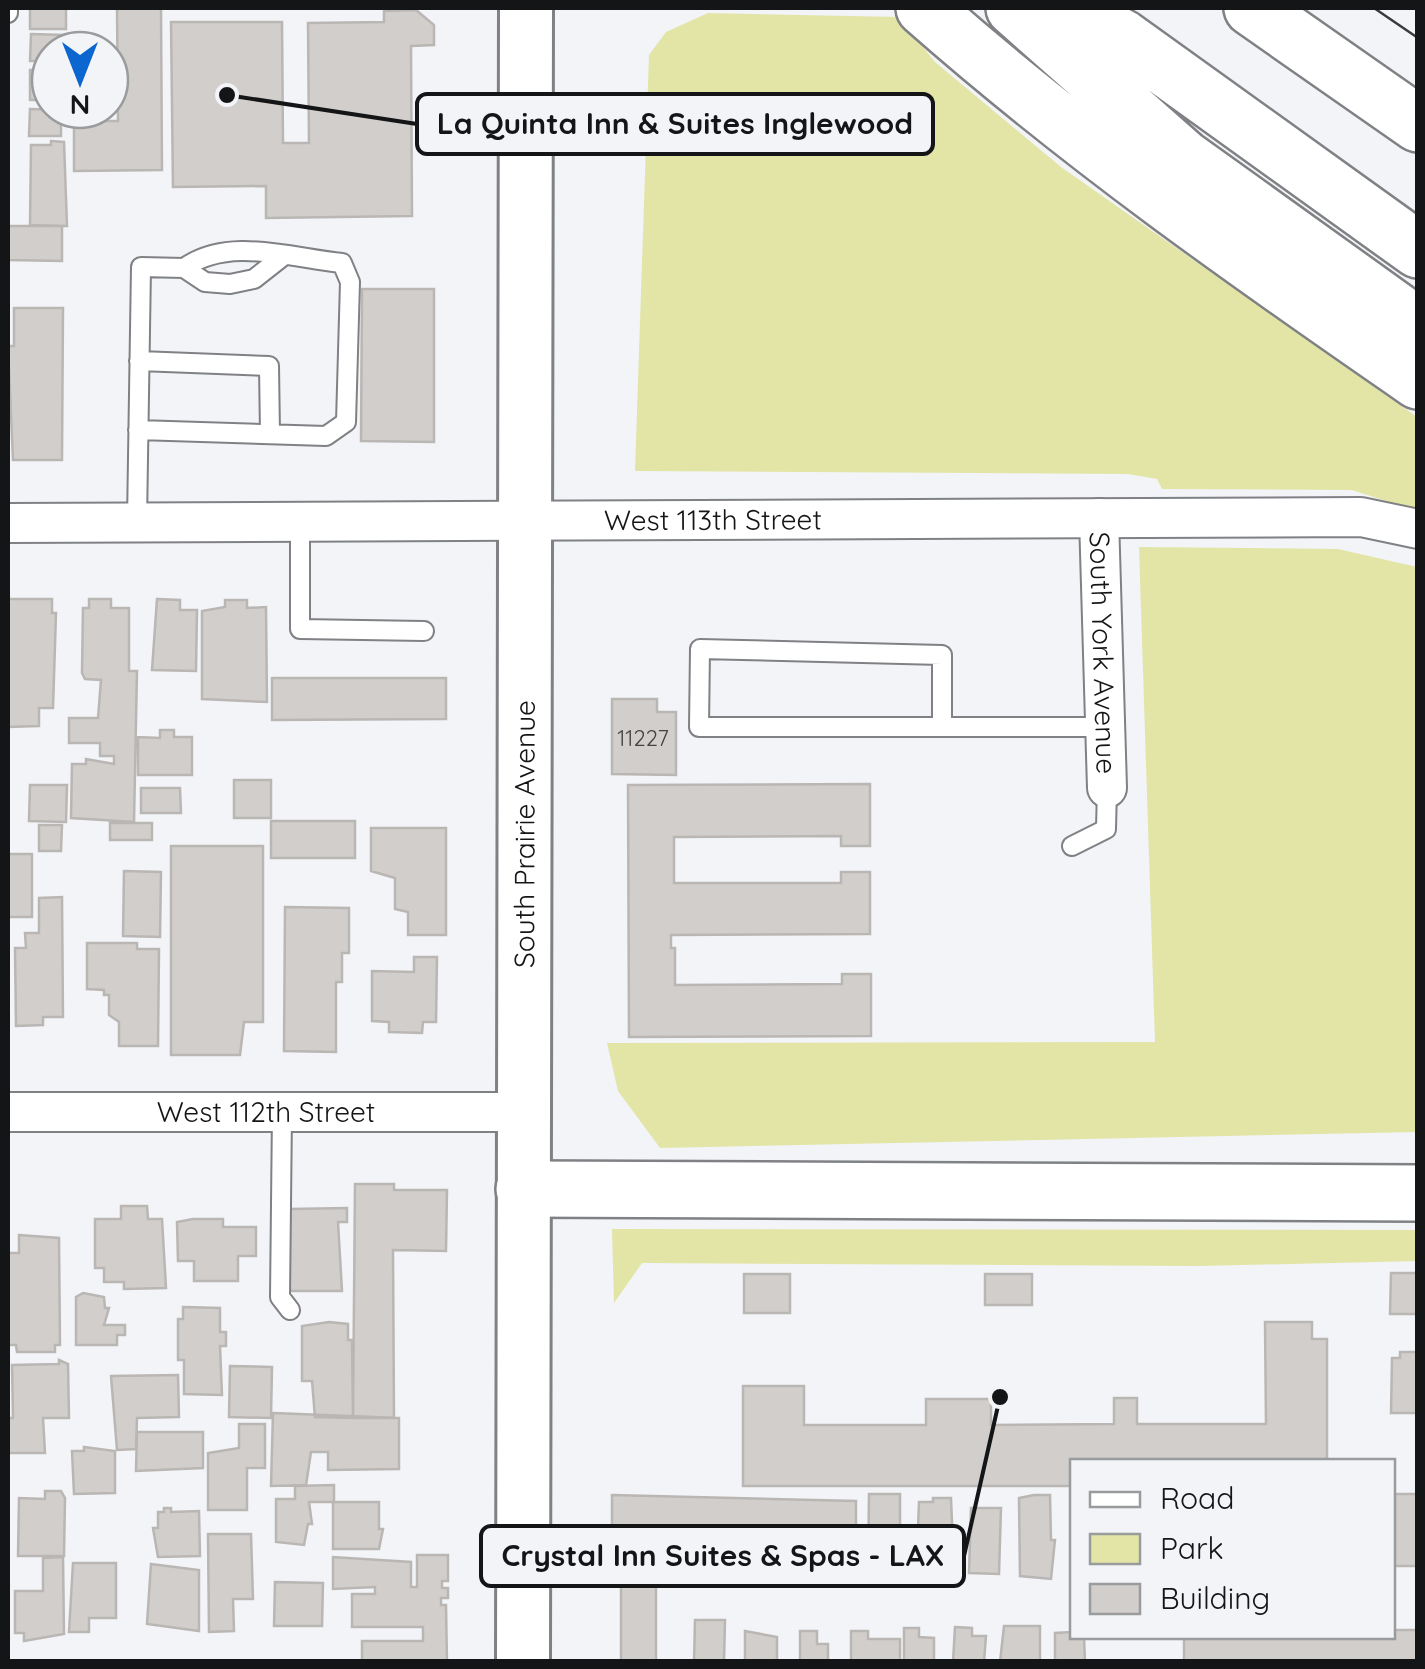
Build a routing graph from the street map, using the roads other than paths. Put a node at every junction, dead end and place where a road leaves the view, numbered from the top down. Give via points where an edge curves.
1 (526, 8) edge
2 (924, 8) edge
3 (1014, 8) edge
4 (1068, 8) edge
5 (1252, 8) edge
6 (1418, 124) edge
7 (1418, 250) edge
8 (282, 257) junction
9 (184, 268) junction
10 (1418, 326) edge
11 (139, 362) junction
12 (1418, 381) edge
13 (138, 430) junction
14 (270, 434) junction
15 (1100, 518) junction
16 (524, 521) junction
17 (8, 522) edge
18 (137, 522) junction
19 (300, 522) junction
20 (1418, 529) edge
21 (424, 631) dead end
22 (942, 727) junction
23 (1105, 727) junction
24 (1106, 788) joint
25 (1072, 846) dead end
26 (8, 1112) edge
27 (282, 1112) junction
28 (524, 1112) junction
29 (524, 1189) junction
30 (1418, 1194) edge
31 (290, 1310) dead end
32 (524, 1662) edge

1 - 16 main road, South Prairie Avenue
2 - 12 highway via 1120,170
3 - 10 highway via 1184,158
4 - 7 highway via 1138,48
5 - 6 highway
8 - 9 lane via 254,250 204,254
8 - 9 lane via 254,279 230,284 205,282
8 - 14 lane via 342,263 350,282 346,422 326,436
9 - 11 lane via 141,267
11 - 13 lane
11 - 14 lane via 269,366
13 - 14 lane
13 - 18 lane
15 - 16 street, West 113th Street
15 - 20 street, West 113th Street via 1361,517
15 - 23 street, South York Avenue
16 - 19 street, West 113th Street
16 - 28 main road, South Prairie Avenue
17 - 18 street, West 113th Street
18 - 19 street, West 113th Street
19 - 21 lane via 300,630
22 - 22 lane via 700,727 700,649 942,655
22 - 23 lane
23 - 24 street, South York Avenue
24 - 25 lane via 1106,829
26 - 27 street, West 112th Street
27 - 28 street, West 112th Street
27 - 31 lane via 280,1296
28 - 29 main road, South Prairie Avenue
29 - 30 highway
29 - 32 main road, South Prairie Avenue

